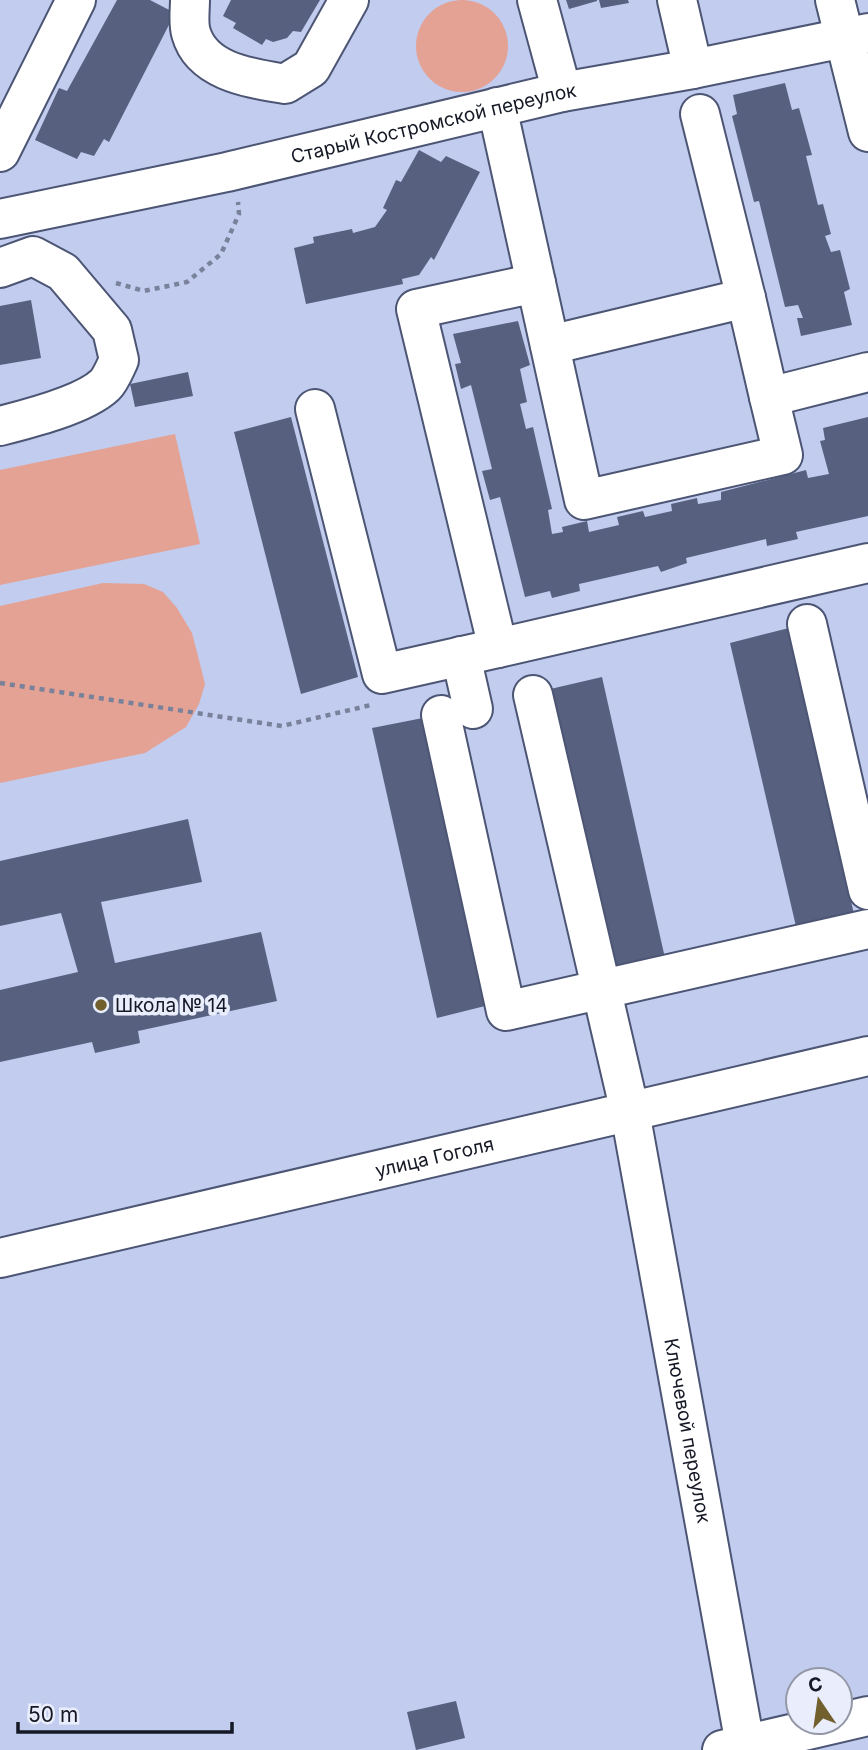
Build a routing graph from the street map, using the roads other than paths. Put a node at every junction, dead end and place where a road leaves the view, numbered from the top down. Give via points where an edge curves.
1 (76, 0) edge
2 (190, 0) edge
3 (349, 0) edge
4 (537, 0) edge
5 (677, 0) edge
6 (835, 0) edge
7 (856, 35) edge
8 (693, 69) junction
9 (562, 92) junction
10 (497, 107) junction
11 (700, 114) dead end
12 (868, 132) edge
13 (0, 152) edge
14 (0, 219) edge
15 (0, 268) edge
16 (536, 283) junction
17 (746, 298) junction
18 (550, 345) junction
19 (868, 372) edge
20 (769, 397) junction
21 (315, 409) dead end
22 (0, 426) edge
23 (868, 563) edge
24 (807, 624) dead end
25 (498, 648) junction
26 (461, 656) junction
27 (533, 695) dead end
28 (868, 890) edge
29 (868, 929) edge
30 (601, 989) junction
31 (868, 1056) edge
32 (630, 1112) junction
33 (0, 1258) edge
34 (868, 1716) edge
35 (737, 1748) edge

1 - 13 street
2 - 3 street via 191,32 204,59 244,77 285,83 311,68
4 - 9 street
5 - 8 street
6 - 7 street
7 - 8 street, Старый Костромской переулок
7 - 12 street
8 - 9 street, Старый Костромской переулок
9 - 10 street, Старый Костромской переулок
10 - 14 street, Старый Костромской переулок via 236,170
10 - 16 street
11 - 17 street
15 - 22 street via 33,256 63,272 113,330 119,360 105,384 86,396
16 - 18 street
16 - 25 street via 416,309
17 - 18 street
17 - 20 street
18 - 20 street via 584,500 783,455
19 - 20 street
21 - 26 street via 382,674
23 - 25 street
24 - 28 street
25 - 26 street
26 - 30 street via 457,712 506,1011
27 - 30 street, Ключевой переулок
29 - 30 street
30 - 32 street, Ключевой переулок
31 - 32 street, улица Гоголя
32 - 33 street, улица Гоголя
32 - 35 street, Ключевой переулок
34 - 35 street

